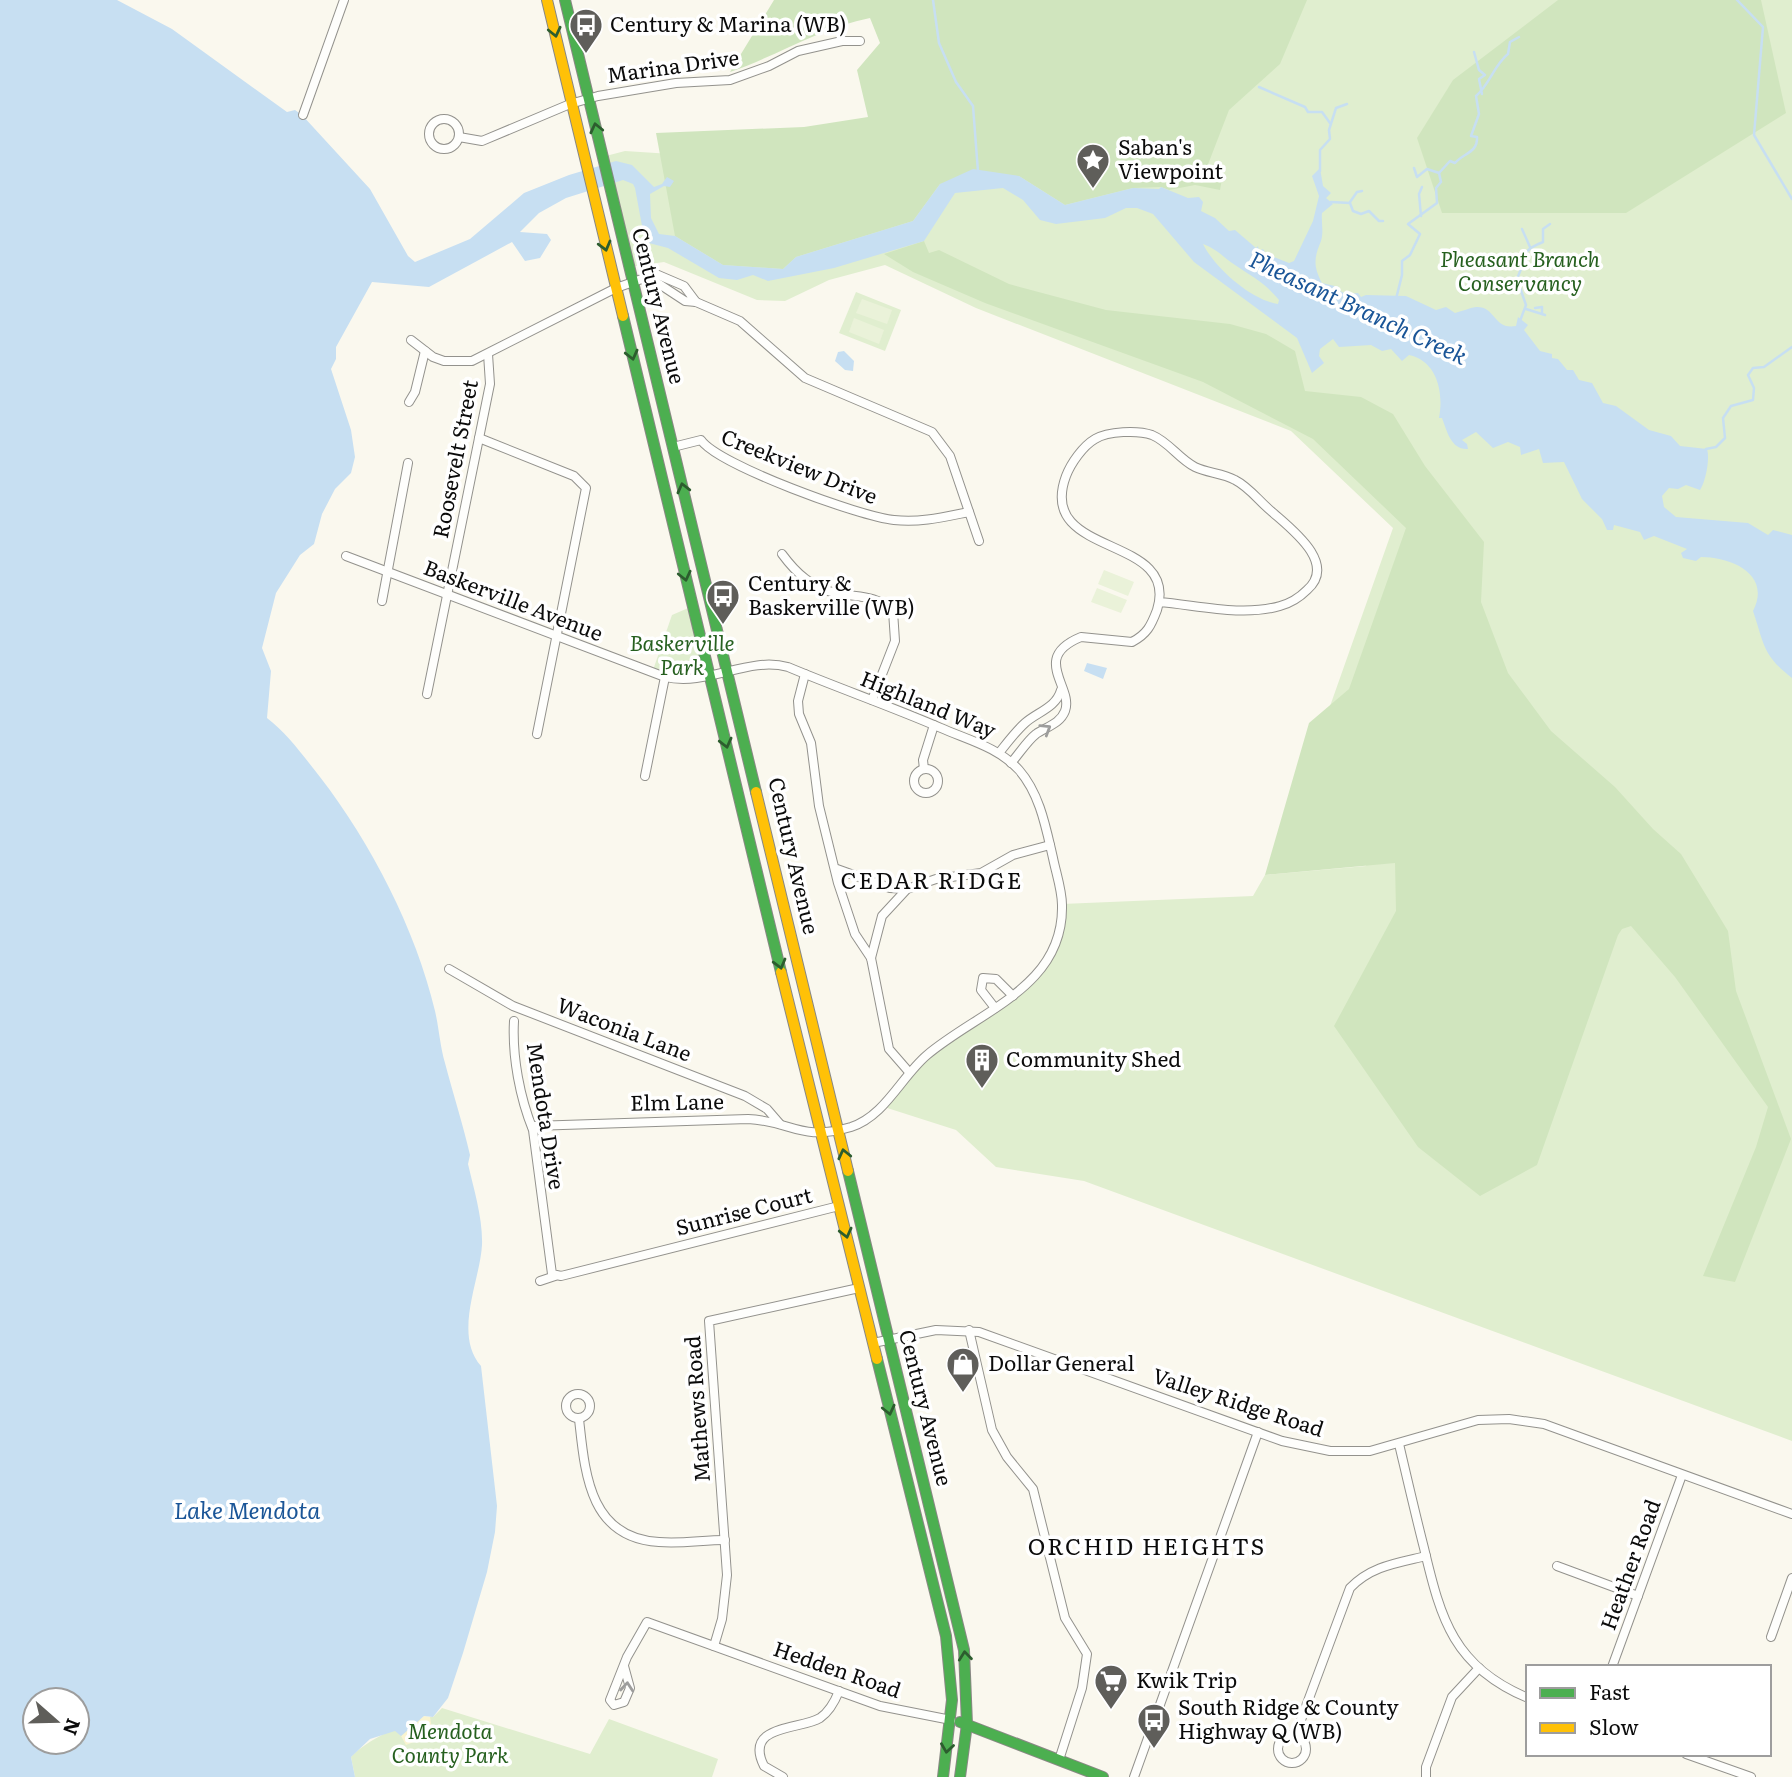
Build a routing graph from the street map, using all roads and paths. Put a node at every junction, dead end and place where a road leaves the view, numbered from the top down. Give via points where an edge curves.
1 (344, 0) edge
2 (547, 0) edge
3 (565, 0) edge
4 (860, 41) dead end
5 (589, 98) junction
6 (570, 104) junction
7 (303, 115) dead end
8 (459, 137) dead end
9 (650, 278) junction
10 (633, 283) junction
11 (616, 288) junction
12 (696, 302) junction
13 (411, 340) dead end
14 (425, 351) junction
15 (488, 354) junction
16 (409, 402) dead end
17 (478, 438) junction
18 (673, 447) junction
19 (408, 463) dead end
20 (970, 512) junction
21 (979, 541) dead end
22 (782, 554) dead end
23 (346, 556) dead end
24 (387, 571) junction
25 (447, 593) junction
26 (382, 601) dead end
27 (1159, 602) junction
28 (556, 635) junction
29 (730, 673) junction
30 (805, 674) junction
31 (665, 677) junction
32 (710, 677) junction
33 (1061, 690) junction
34 (427, 694) dead end
35 (872, 700) junction
36 (934, 725) junction
37 (537, 734) dead end
38 (999, 753) junction
39 (1012, 763) junction
40 (924, 769) dead end
41 (645, 776) dead end
42 (1050, 845) junction
43 (836, 869) junction
44 (907, 889) junction
45 (871, 958) junction
46 (449, 969) dead end
47 (1013, 996) junction
48 (995, 1008) junction
49 (514, 1021) dead end
50 (909, 1072) junction
51 (532, 1126) junction
52 (782, 1126) junction
53 (839, 1130) junction
54 (821, 1133) junction
55 (839, 1206) junction
56 (555, 1276) junction
57 (540, 1281) dead end
58 (859, 1288) junction
59 (969, 1330) junction
60 (888, 1339) junction
61 (873, 1343) junction
62 (579, 1419) dead end
63 (1258, 1432) junction
64 (1399, 1444) junction
65 (1682, 1475) junction
66 (1792, 1514) edge
67 (725, 1540) junction
68 (1426, 1556) junction
69 (1557, 1566) dead end
70 (1792, 1578) edge
71 (1639, 1596) junction
72 (1771, 1637) dead end
73 (713, 1646) junction
74 (1613, 1665) edge
75 (624, 1666) dead end
76 (1479, 1668) junction
77 (839, 1691) junction
78 (1526, 1697) edge
79 (951, 1720) junction
80 (967, 1724) junction
81 (1295, 1736) dead end
82 (1692, 1756) edge
83 (1059, 1760) junction
84 (1748, 1776) edge
85 (783, 1777) edge
86 (943, 1777) edge
87 (960, 1777) edge
88 (1103, 1777) edge
89 (1133, 1777) edge
90 (1426, 1777) edge

1 - 7 street
2 -> 6 main road, Century Avenue
3 - 5 main road, Century Avenue
4 - 5 street, Marina Drive via 798,51 730,80 624,89
5 - 6 street, Marina Drive
10 -> 5 main road, Century Avenue
6 - 8 street, Marina Drive via 482,141
6 -> 11 main road, Century Avenue
9 - 10 street
9 - 12 street via 685,301
9 - 12 street via 656,274 672,279 691,291
10 - 11 street
10 - 18 main road, Century Avenue
11 - 15 street
11 -> 32 main road, Century Avenue
12 - 20 street via 740,321 805,377 932,432 950,456
13 - 14 street
14 - 15 street via 459,363
14 - 16 street
15 - 17 street, Roosevelt Street via 491,379
17 - 25 street, Roosevelt Street
17 - 28 street via 585,484
18 - 20 street, Creekview Drive via 701,440 727,461 876,518 914,522
29 -> 18 main road, Century Avenue
19 - 24 street
20 - 21 street
22 - 35 street via 816,586 876,599 893,611 895,641
23 - 24 street, Baskerville Avenue
24 - 25 street, Baskerville Avenue
24 - 26 street
25 - 28 street, Baskerville Avenue
25 - 34 street, Roosevelt Street
27 - 27 street via 1195,608 1263,609 1293,601 1316,578 1312,552 1245,486 1196,468 1151,434 1100,437 1070,466 1063,485 1066,511 1084,534 1149,566 1160,584
27 - 33 street via 1149,631 1132,642 1081,637 1070,642 1055,667
28 - 31 street, Baskerville Avenue
28 - 37 street
29 - 30 street, Highland Way via 766,664
29 - 32 street, Highland Way
29 - 53 main road, Century Avenue
30 - 35 street, Highland Way
30 - 43 street via 799,715 811,743 818,806
31 - 32 street, Baskerville Avenue
31 - 41 street
32 -> 54 main road, Century Avenue
33 - 38 street
39 -> 33 street via 1037,734 1065,712
35 - 36 street, Highland Way
36 - 38 street, Highland Way
36 - 40 street
38 - 39 street, Highland Way
39 - 42 street, Highland Way via 1034,793
42 - 44 street via 1013,855 981,873 936,879
42 - 47 street, Highland Way via 1062,904 1059,930 1042,970
43 - 44 street via 890,888
43 - 45 street via 855,934
44 - 45 street via 882,916
45 - 50 street via 889,1049
46 - 52 street, Waconia Lane via 523,1010 745,1096 767,1109
47 - 48 street, Highland Way
47 - 48 street via 996,979 983,978 981,990
48 - 50 street, Highland Way
49 - 51 street, Mendota Drive via 526,1118
50 - 53 street, Highland Way via 872,1115
51 - 52 street, Elm Lane via 748,1119
51 - 56 street, Mendota Drive via 550,1270
52 - 54 street, Elm Lane via 806,1134
53 - 54 street, Highland Way
60 -> 53 main road, Century Avenue
54 - 55 main road, Century Avenue
55 - 56 street, Sunrise Court
55 -> 58 main road, Century Avenue
56 - 57 street
58 - 61 main road, Century Avenue
58 - 67 street, Mathews Road via 709,1321
59 - 60 street, Valley Ridge Road via 936,1330
59 - 63 street, Valley Ridge Road
59 - 83 street via 992,1430 1033,1489 1065,1618 1087,1654 1083,1688
60 - 61 street, Valley Ridge Road
80 -> 60 main road, Century Avenue via 961,1632
61 -> 79 main road, Century Avenue via 946,1636
62 - 67 street via 589,1492 621,1530 656,1542
63 - 64 street, Valley Ridge Road via 1330,1451 1370,1451
63 - 89 street
64 - 65 street, Valley Ridge Road via 1468,1422 1509,1419 1544,1424
64 - 68 street
65 - 66 street, Valley Ridge Road
65 - 71 street, Heather Road
67 - 73 street, Mathews Road via 727,1594
68 - 76 street via 1443,1621
68 - 81 street via 1381,1566 1350,1588
69 - 71 street
70 - 72 street
71 - 74 street, Heather Road
73 - 75 street, Hedden Road via 647,1622
73 - 77 street, Hedden Road
76 - 78 street
76 - 90 street via 1452,1697
77 - 79 street, Hedden Road via 892,1709
77 - 85 street via 820,1718 777,1730 762,1743 764,1766
79 - 80 main road
79 -> 86 main road, Century Avenue
80 - 83 main road
80 - 87 main road, Century Avenue
82 - 84 street
83 - 88 main road

